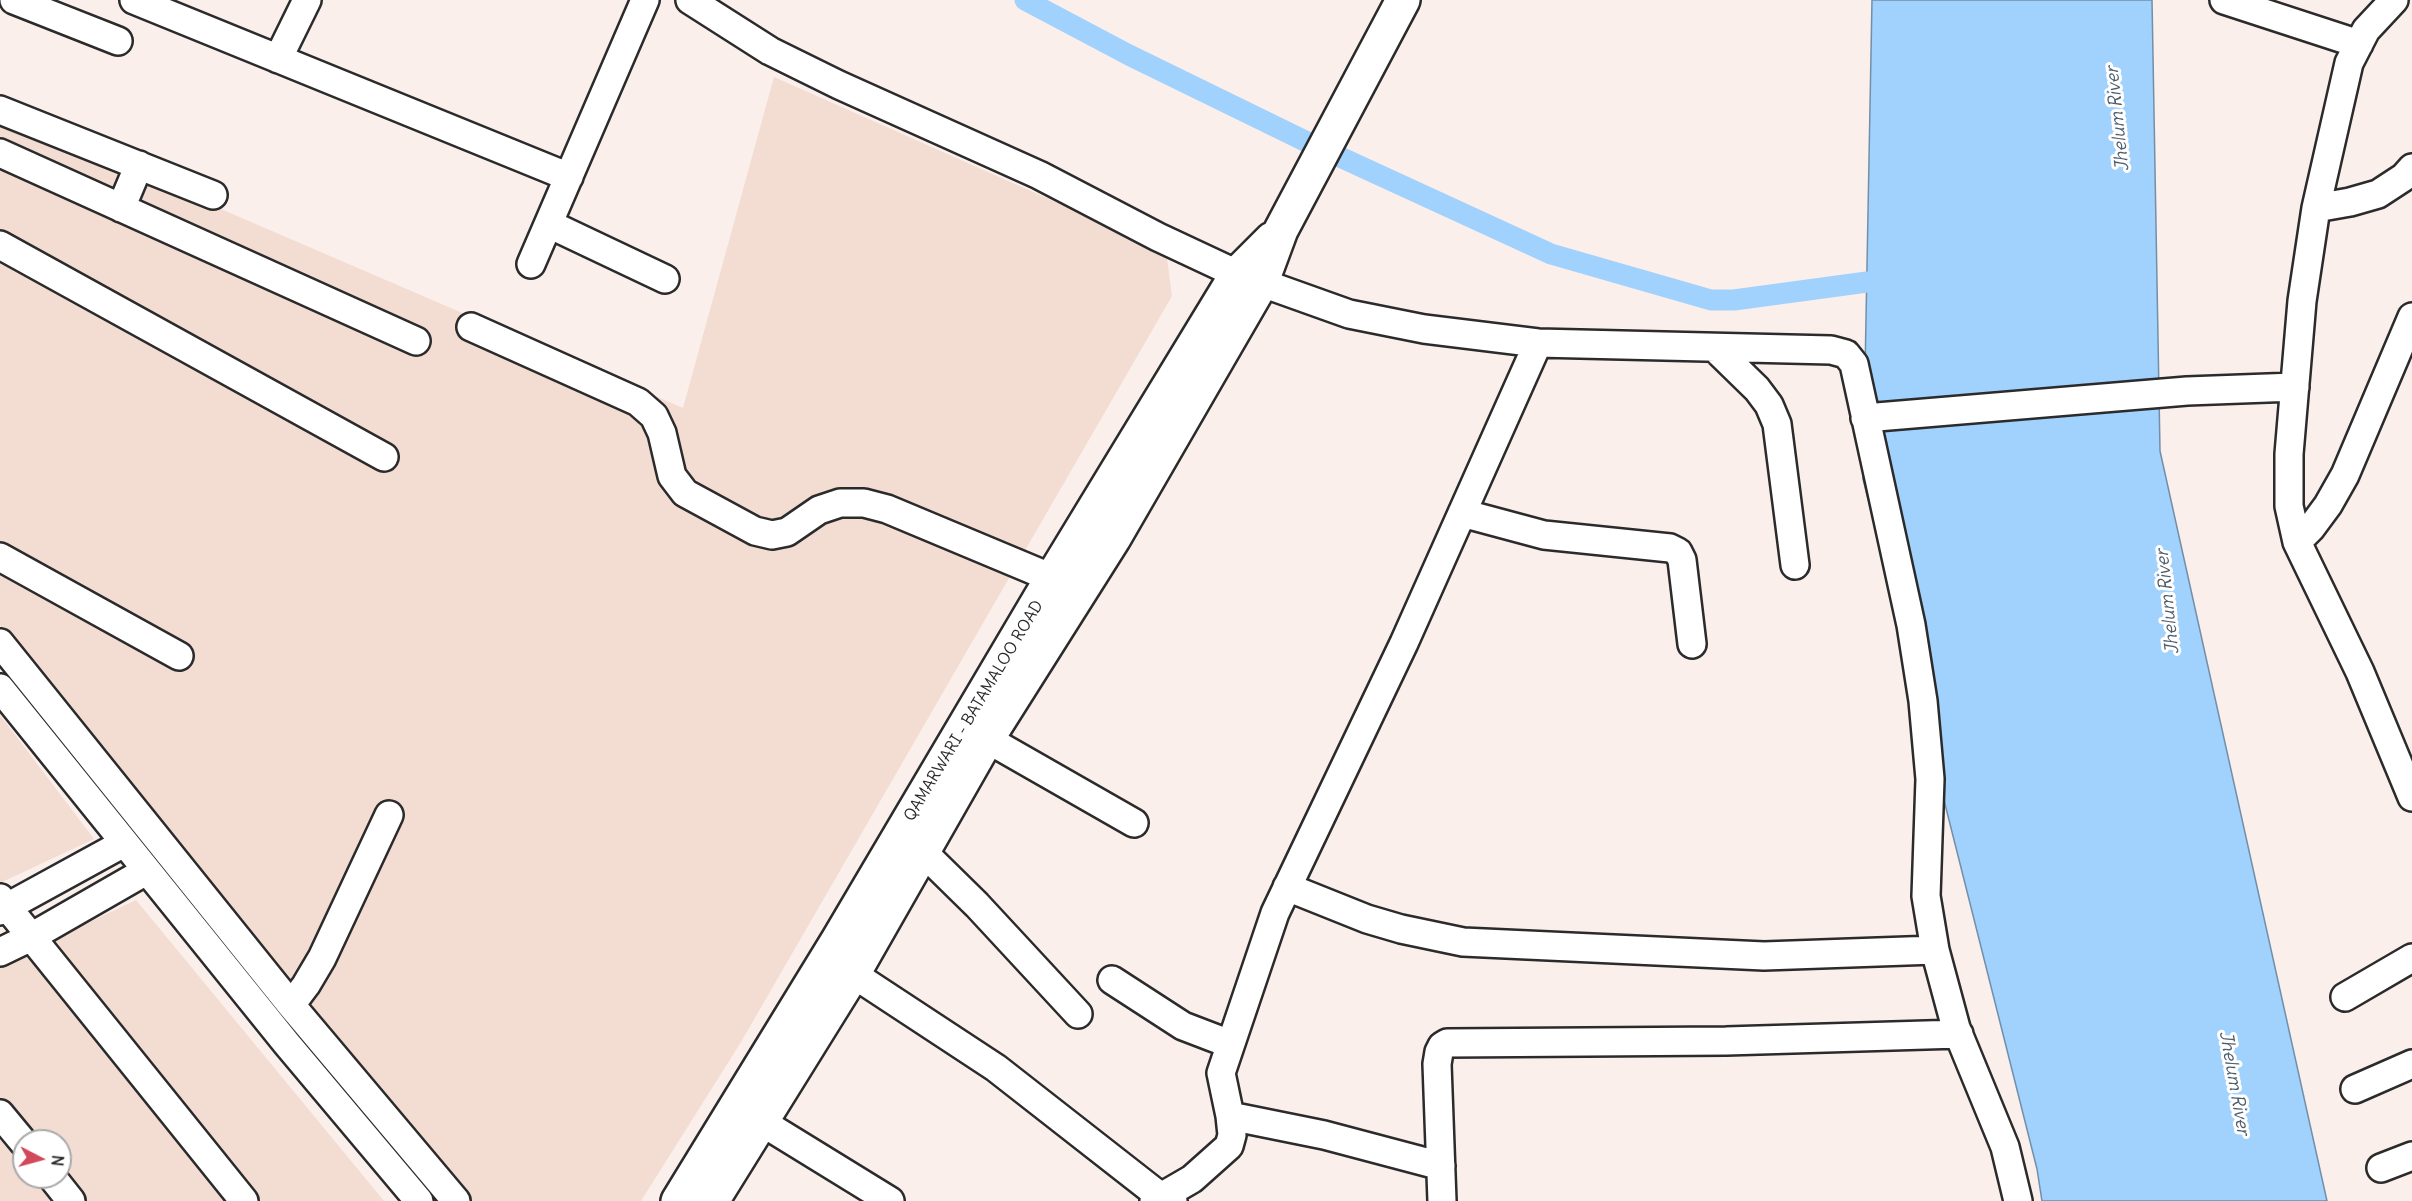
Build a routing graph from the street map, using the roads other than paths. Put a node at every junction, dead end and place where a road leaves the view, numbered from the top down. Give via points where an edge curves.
1 (14, 0) edge
2 (134, 0) edge
3 (307, 0) edge
4 (645, 0) edge
5 (690, 0) edge
6 (1403, 0) edge
7 (2224, 0) edge
8 (2394, 0) edge
9 (118, 41) dead end
10 (2359, 44) junction
11 (278, 59) junction
12 (0, 110) edge
13 (0, 153) edge
14 (139, 165) junction
15 (2412, 168) edge
16 (569, 177) junction
17 (213, 195) dead end
18 (122, 208) junction
19 (2316, 208) junction
20 (549, 224) junction
21 (0, 245) edge
22 (531, 264) dead end
23 (665, 279) dead end
24 (1249, 279) junction
25 (2412, 317) edge
26 (471, 327) dead end
27 (416, 341) dead end
28 (1538, 343) junction
29 (1715, 348) junction
30 (2295, 387) junction
31 (1872, 417) junction
32 (384, 457) dead end
33 (1462, 513) junction
34 (2297, 542) junction
35 (0, 557) edge
36 (1795, 566) dead end
37 (1052, 578) junction
38 (0, 643) edge
39 (1692, 645) dead end
40 (179, 656) dead end
41 (0, 688) edge
42 (987, 739) junction
43 (2412, 797) edge
44 (389, 815) dead end
45 (1134, 823) dead end
46 (124, 843) junction
47 (922, 851) junction
48 (146, 871) junction
49 (1287, 887) junction
50 (3, 905) edge
51 (31, 937) junction
52 (1935, 950) junction
53 (0, 952) edge
54 (2412, 958) edge
55 (853, 974) junction
56 (1112, 980) dead end
57 (2345, 997) dead end
58 (291, 1005) junction
59 (1078, 1014) dead end
60 (1959, 1034) junction
61 (1230, 1044) junction
62 (2412, 1064) edge
63 (2355, 1089) dead end
64 (0, 1114) edge
65 (1230, 1116) junction
66 (760, 1121) junction
67 (12, 1129) edge
68 (2412, 1156) edge
69 (1441, 1166) junction
70 (2381, 1168) dead end
71 (62, 1189) edge
72 (1163, 1200) edge
73 (71, 1201) edge
74 (244, 1201) edge
75 (419, 1201) edge
76 (456, 1201) edge
77 (678, 1201) edge
78 (712, 1201) edge
79 (890, 1201) edge
80 (1442, 1201) edge
81 (2018, 1201) edge

1 - 9 street
2 - 11 street
3 - 11 street
4 - 16 street
5 - 24 street via 770,51
6 - 24 main road, QAMARWARI - BATAMALOO ROAD via 1281,230
7 - 10 street
8 - 10 street via 2366,30
10 - 19 street via 2349,63
11 - 16 street
12 - 14 street
13 - 18 street
14 - 17 street
14 - 18 street
15 - 19 street via 2378,194
16 - 20 street
18 - 27 street
19 - 30 street via 2302,301
20 - 22 street
20 - 23 street
21 - 32 street
24 - 28 street via 1349,314 1424,329
24 - 37 main road, QAMARWARI - BATAMALOO ROAD
24 - 42 main road, QAMARWARI - BATAMALOO ROAD via 1114,538
25 - 34 street via 2345,475 2312,528
26 - 37 street via 638,402 654,416 672,476 684,493 754,531 772,535 788,531 819,510 840,503 864,503
28 - 29 street
28 - 33 street
29 - 31 street via 1831,350 1846,354 1854,364
29 - 36 street via 1758,389 1777,424
30 - 31 street via 2187,391
30 - 34 street via 2289,506
31 - 52 street via 1923,701 1930,779 1926,896
33 - 39 street via 1544,535 1678,552
33 - 49 street
34 - 43 street via 2360,672
35 - 40 street
37 - 77 main road, QAMARWARI - BATAMALOO ROAD
38 - 58 street
41 - 46 street
42 - 45 street
42 - 47 main road, QAMARWARI - BATAMALOO ROAD
44 - 58 street via 322,958
46 - 48 street
46 - 50 street
47 - 55 main road, QAMARWARI - BATAMALOO ROAD
47 - 59 street
48 - 51 street
48 - 75 street
49 - 52 street via 1368,919 1463,942 1764,956
49 - 61 street
50 - 51 street
51 - 53 street
51 - 74 street
52 - 60 street
54 - 57 street
55 - 66 main road, QAMARWARI - BATAMALOO ROAD
55 - 72 street via 996,1068
56 - 61 street via 1183,1026
58 - 76 street
60 - 69 street via 1447,1043 1439,1052 1437,1064
60 - 81 street via 2005,1147
61 - 65 street via 1221,1073
62 - 63 street
64 - 67 street
65 - 69 street via 1324,1135
65 - 72 street via 1232,1135 1226,1150
66 - 78 main road, QAMARWARI - BATAMALOO ROAD
66 - 79 street
68 - 70 street
69 - 80 street
71 - 73 street

